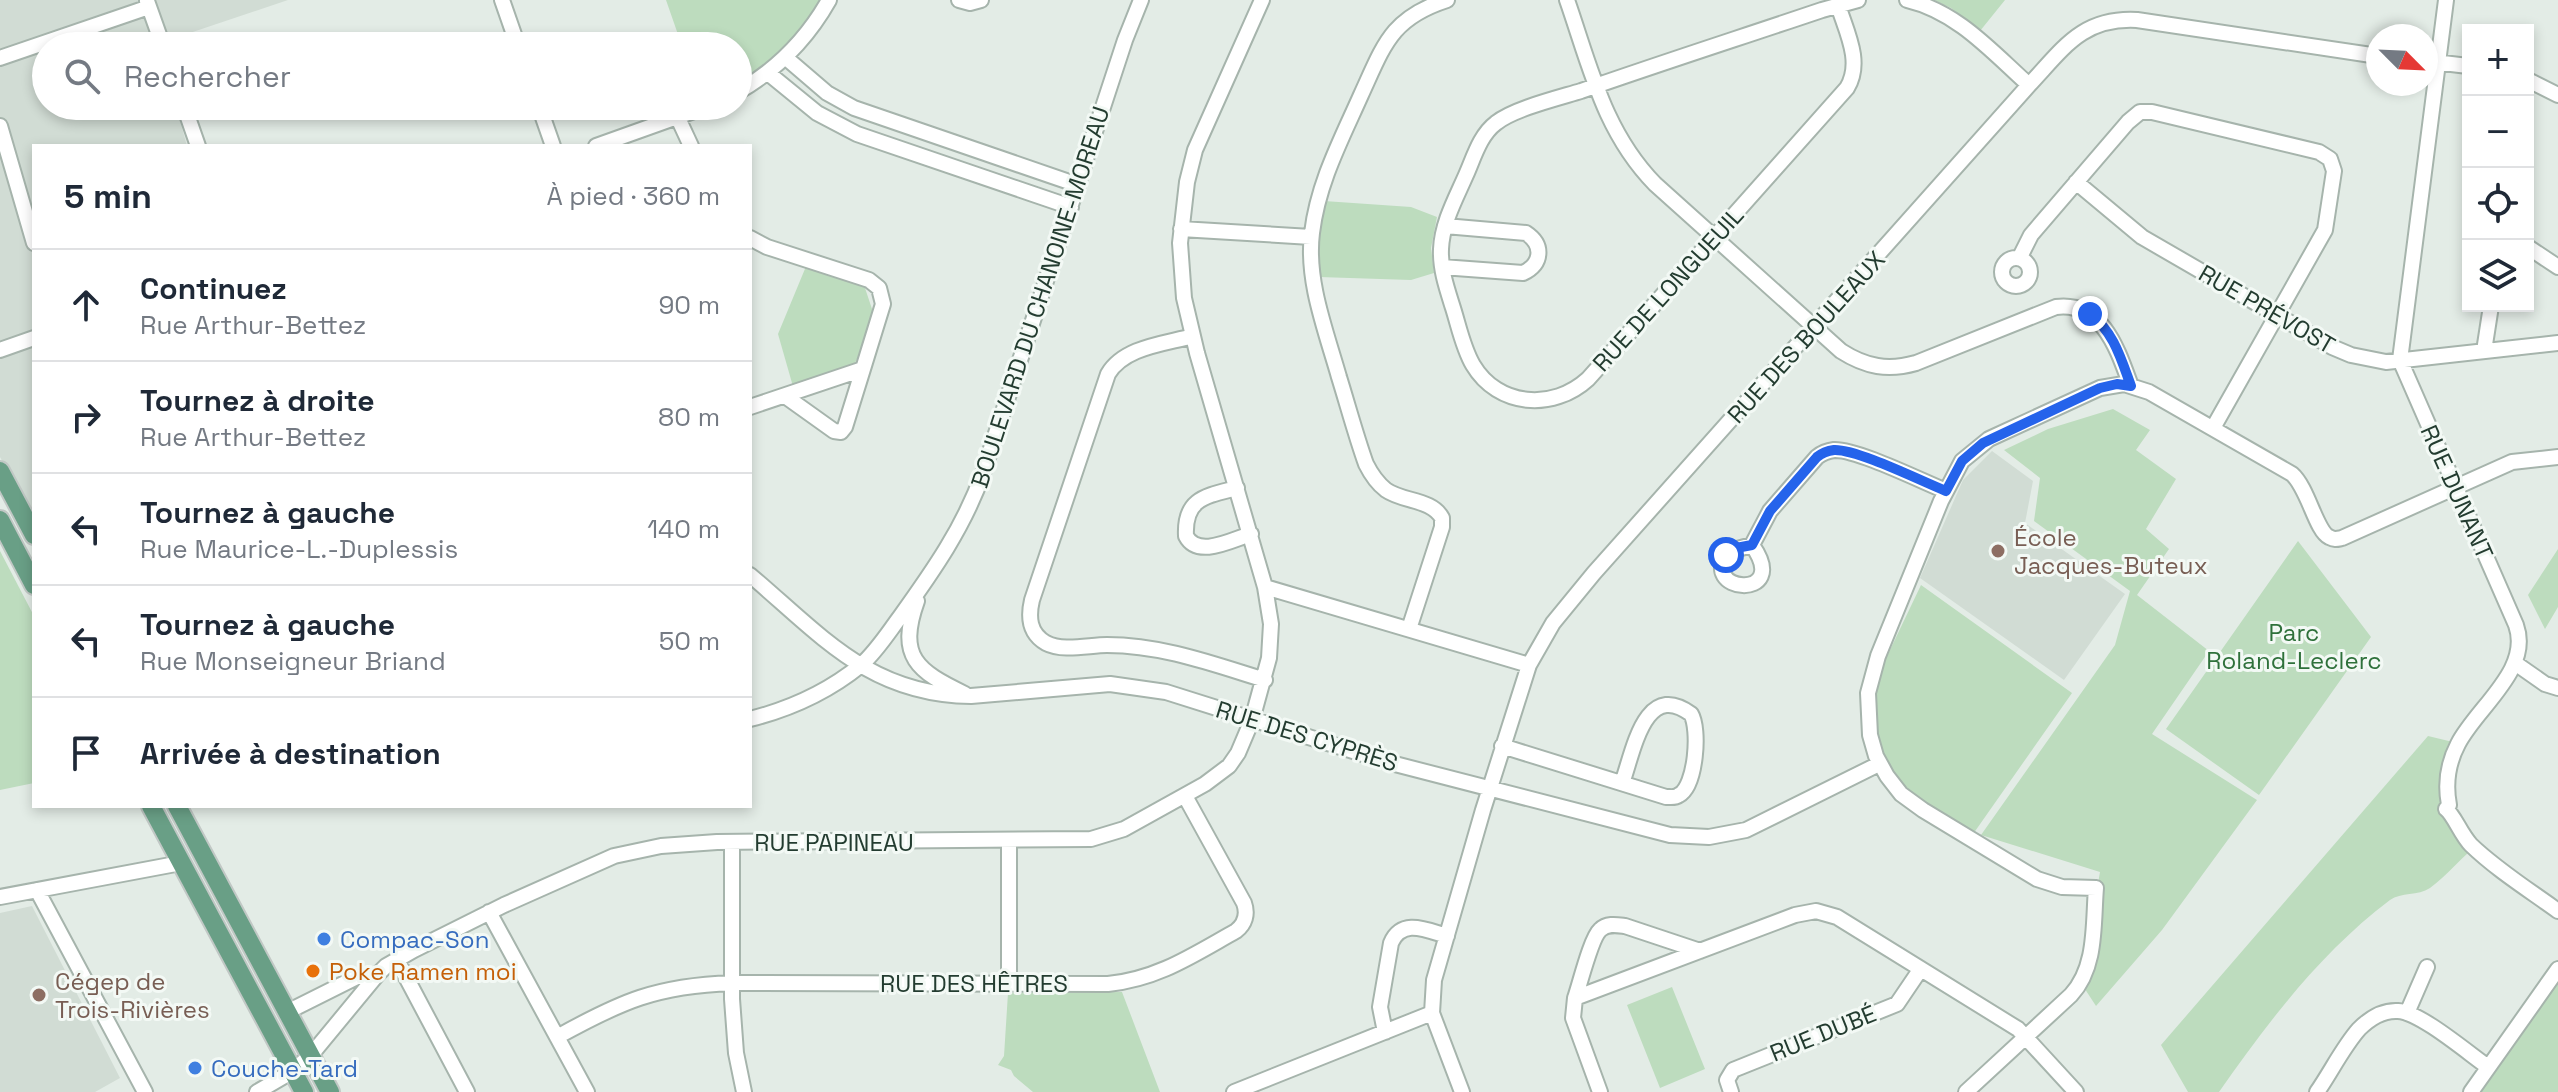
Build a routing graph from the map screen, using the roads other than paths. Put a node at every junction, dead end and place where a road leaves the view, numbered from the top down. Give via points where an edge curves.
1 (502, 0) edge
2 (829, 0) edge
3 (959, 0) edge
4 (981, 0) edge
5 (1141, 0) edge
6 (1262, 0) edge
7 (1447, 0) edge
8 (1567, 0) edge
9 (1858, 0) edge
10 (1907, 0) edge
11 (2446, 0) edge
12 (148, 3) edge
13 (1838, 5) junction
14 (70, 32) edge
15 (158, 32) edge
16 (513, 32) edge
17 (2438, 35) edge
18 (32, 46) edge
19 (2366, 54) edge
20 (785, 57) junction
21 (0, 58) edge
22 (2438, 63) edge
23 (2462, 65) edge
24 (768, 73) junction
25 (752, 83) edge
26 (2534, 83) edge
27 (1596, 85) junction
28 (2029, 85) junction
29 (2558, 95) edge
30 (2428, 96) edge
31 (189, 120) edge
32 (544, 120) edge
33 (672, 120) edge
34 (679, 120) edge
35 (0, 126) edge
36 (949, 141) junction
37 (197, 144) edge
38 (552, 144) edge
39 (602, 144) edge
40 (690, 144) edge
41 (941, 163) junction
42 (2076, 182) junction
43 (1078, 185) junction
44 (1071, 207) junction
45 (1445, 226) junction
46 (1181, 229) junction
47 (32, 236) edge
48 (1311, 237) junction
49 (1714, 237) junction
50 (752, 239) edge
51 (2534, 251) edge
52 (2020, 257) dead end
53 (1442, 267) junction
54 (2558, 267) edge
55 (2490, 312) edge
56 (2276, 316) junction
57 (1814, 328) junction
58 (1193, 336) junction
59 (32, 339) edge
60 (2558, 343) edge
61 (0, 350) edge
62 (2484, 351) junction
63 (2400, 360) junction
64 (863, 369) junction
65 (2131, 386) junction
66 (785, 396) junction
67 (752, 406) edge
68 (2213, 428) junction
69 (2558, 457) edge
70 (0, 471) edge
71 (2455, 486) junction
72 (1237, 488) junction
73 (1946, 491) junction
74 (0, 520) edge
75 (32, 531) edge
76 (1251, 534) junction
77 (1752, 545) dead end
78 (752, 577) edge
79 (32, 581) edge
80 (923, 585) junction
81 (1265, 587) junction
82 (1409, 629) junction
83 (2515, 663) junction
84 (1529, 665) junction
85 (860, 666) junction
86 (1265, 680) junction
87 (2558, 688) edge
88 (971, 696) junction
89 (752, 718) edge
90 (1252, 720) junction
91 (1502, 746) junction
92 (1879, 764) junction
93 (1622, 783) junction
94 (1489, 789) junction
95 (1185, 796) junction
96 (152, 808) edge
97 (178, 808) edge
98 (1009, 841) junction
99 (732, 842) junction
100 (181, 863) junction
101 (37, 890) junction
102 (0, 897) edge
103 (2558, 911) edge
104 (489, 912) junction
105 (1447, 936) junction
106 (1700, 951) junction
107 (397, 960) junction
108 (2427, 967) dead end
109 (2558, 969) edge
110 (1920, 970) junction
111 (377, 975) junction
112 (732, 983) junction
113 (1009, 983) junction
114 (1575, 998) junction
115 (287, 1012) junction
116 (1432, 1013) junction
117 (2407, 1013) junction
118 (1385, 1032) junction
119 (2026, 1036) junction
120 (557, 1037) junction
121 (311, 1055) junction
122 (2488, 1067) junction
123 (293, 1071) junction
124 (145, 1092) edge
125 (257, 1092) edge
126 (304, 1092) edge
127 (330, 1092) edge
128 (467, 1092) edge
129 (587, 1092) edge
130 (744, 1092) edge
131 (1234, 1092) edge
132 (1462, 1092) edge
133 (1600, 1092) edge
134 (1731, 1092) edge
135 (1966, 1092) edge
136 (2076, 1092) edge
137 (2317, 1092) edge
138 (2471, 1092) edge

1 - 16 street
2 - 20 street
3 - 4 street
5 - 43 street, BOULEVARD DU CHANOINE-MOREAU
6 - 46 street, RUE PAPINEAU via 1195,150
7 - 48 street via 1408,18 1385,43 1328,168
8 - 27 street
9 - 13 street, RUE DE LONGUEUIL
10 - 28 street via 1959,23
11 - 17 street
12 - 14 street
12 - 15 street
13 - 27 street, RUE DE LONGUEUIL
13 - 49 street, RUE DE LONGUEUIL via 1853,56 1851,81
18 - 21 street
19 - 28 street, RUE DES BOULEAUX via 2118,20 2078,34
20 - 24 street
20 - 36 street via 844,104
22 - 23 street
24 - 25 street
24 - 41 street via 828,120
26 - 29 street
27 - 45 street, RUE DE LONGUEUIL via 1495,123 1484,136
27 - 49 street via 1610,123 1632,159
28 - 57 street, RUE DES BOULEAUX
30 - 63 street
31 - 37 street
32 - 38 street
33 - 39 street
34 - 40 street
35 - 47 street
36 - 41 street
36 - 43 street
41 - 44 street
42 - 52 street
42 - 56 street, RUE PRÉVOST via 2142,237
42 - 56 street via 2144,111 2324,154 2334,171 2327,226
43 - 44 street, BOULEVARD DU CHANOINE-MOREAU
44 - 80 street, BOULEVARD DU CHANOINE-MOREAU via 979,485 954,539
45 - 53 street, RUE DE LONGUEUIL
45 - 53 street via 1526,233 1539,254 1523,273
46 - 48 street
46 - 58 street, RUE PAPINEAU via 1182,280
48 - 82 street via 1319,305 1366,464 1386,490 1435,509 1442,518
49 - 53 street, RUE DE LONGUEUIL via 1588,379 1549,400 1513,397 1479,374 1467,353
49 - 57 street
50 - 64 street via 879,288 882,310
51 - 54 street
55 - 62 street
56 - 63 street, RUE PRÉVOST via 2341,352 2379,362
56 - 68 street
57 - 65 street via 1859,361 1899,367 2069,306 2090,314 2108,332
57 - 84 street, RUE DES BOULEAUX via 1577,593
58 - 72 street, RUE PAPINEAU
58 - 86 street via 1131,353 1108,374 1032,600 1031,627 1055,646 1142,646
59 - 61 street
60 - 62 street, RUE PRÉVOST
62 - 63 street, RUE PRÉVOST
63 - 71 street, RUE DUNANT
64 - 66 street
64 - 66 street via 841,432
65 - 68 street
65 - 73 street via 2100,388 1989,439 1962,461
66 - 67 street
68 - 71 street via 2297,479 2330,538 2342,538
69 - 71 street via 2518,461
70 - 75 main road
71 - 83 street, RUE DUNANT via 2518,632
72 - 76 street, RUE PAPINEAU
72 - 76 street via 1195,503 1186,536 1201,548
73 - 77 street via 1855,454 1826,452 1770,511
73 - 92 street via 1869,682 1870,735
74 - 79 main road
76 - 81 street, RUE PAPINEAU
78 - 85 street, RUE DES CYPRÈS
80 - 85 street
80 - 88 street via 909,630 914,656 931,677
81 - 82 street
81 - 86 street, RUE PAPINEAU via 1271,636
82 - 84 street
83 - 87 street
83 - 103 street via 2457,746 2448,773 2446,809 2478,851
84 - 91 street, RUE DES BOULEAUX
85 - 88 street, RUE DES CYPRÈS via 912,689
85 - 89 street via 799,702
86 - 90 street, RUE PAPINEAU
88 - 90 street, RUE DES CYPRÈS via 1124,685 1166,692
90 - 94 street, RUE DES CYPRÈS
90 - 95 street, RUE PAPINEAU via 1229,766
91 - 93 street
91 - 94 street, RUE DES BOULEAUX
92 - 94 street, RUE DES CYPRÈS via 1760,825 1709,837 1653,832
92 - 119 street via 1909,801 2029,875 2062,887 2096,888 2083,980
93 - 93 street via 1666,797 1682,793 1695,750 1691,714 1671,705 1650,712
94 - 105 street, RUE DES BOULEAUX
95 - 98 street, RUE PAPINEAU via 1107,836
95 - 113 street, RUE DES HÊTRES via 1244,903 1246,914 1239,928 1141,979
96 - 100 main road
97 - 115 main road
98 - 99 street, RUE PAPINEAU
98 - 113 street
99 - 104 street, RUE PAPINEAU via 661,846 614,856
99 - 112 street
100 - 101 street
100 - 123 main road
101 - 102 street
101 - 124 street
104 - 107 street, RUE PAPINEAU
104 - 120 street
105 - 116 street, RUE DES BOULEAUX via 1434,980
105 - 118 street via 1412,927 1394,935 1380,1007
106 - 110 street via 1795,915 1823,911
106 - 114 street
106 - 114 street via 1625,926 1604,927 1595,938
107 - 111 street, RUE PAPINEAU
107 - 128 street
108 - 117 street
109 - 122 street
110 - 119 street
110 - 134 street, RUE DUBÉ via 1897,1004 1733,1070 1727,1080
111 - 115 street via 357,977
111 - 121 street, RUE PAPINEAU
112 - 113 street, RUE DES HÊTRES
112 - 120 street, RUE DES HÊTRES via 642,996
112 - 130 street
114 - 133 street via 1573,1018
115 - 121 main road
116 - 118 street
116 - 132 street, RUE DES BOULEAUX
117 - 122 street
117 - 137 street via 2386,1012 2366,1022
118 - 131 street
119 - 135 street
119 - 136 street
120 - 129 street
121 - 123 street, RUE PAPINEAU
121 - 127 main road
122 - 138 street
123 - 125 street, RUE PAPINEAU
123 - 126 main road

